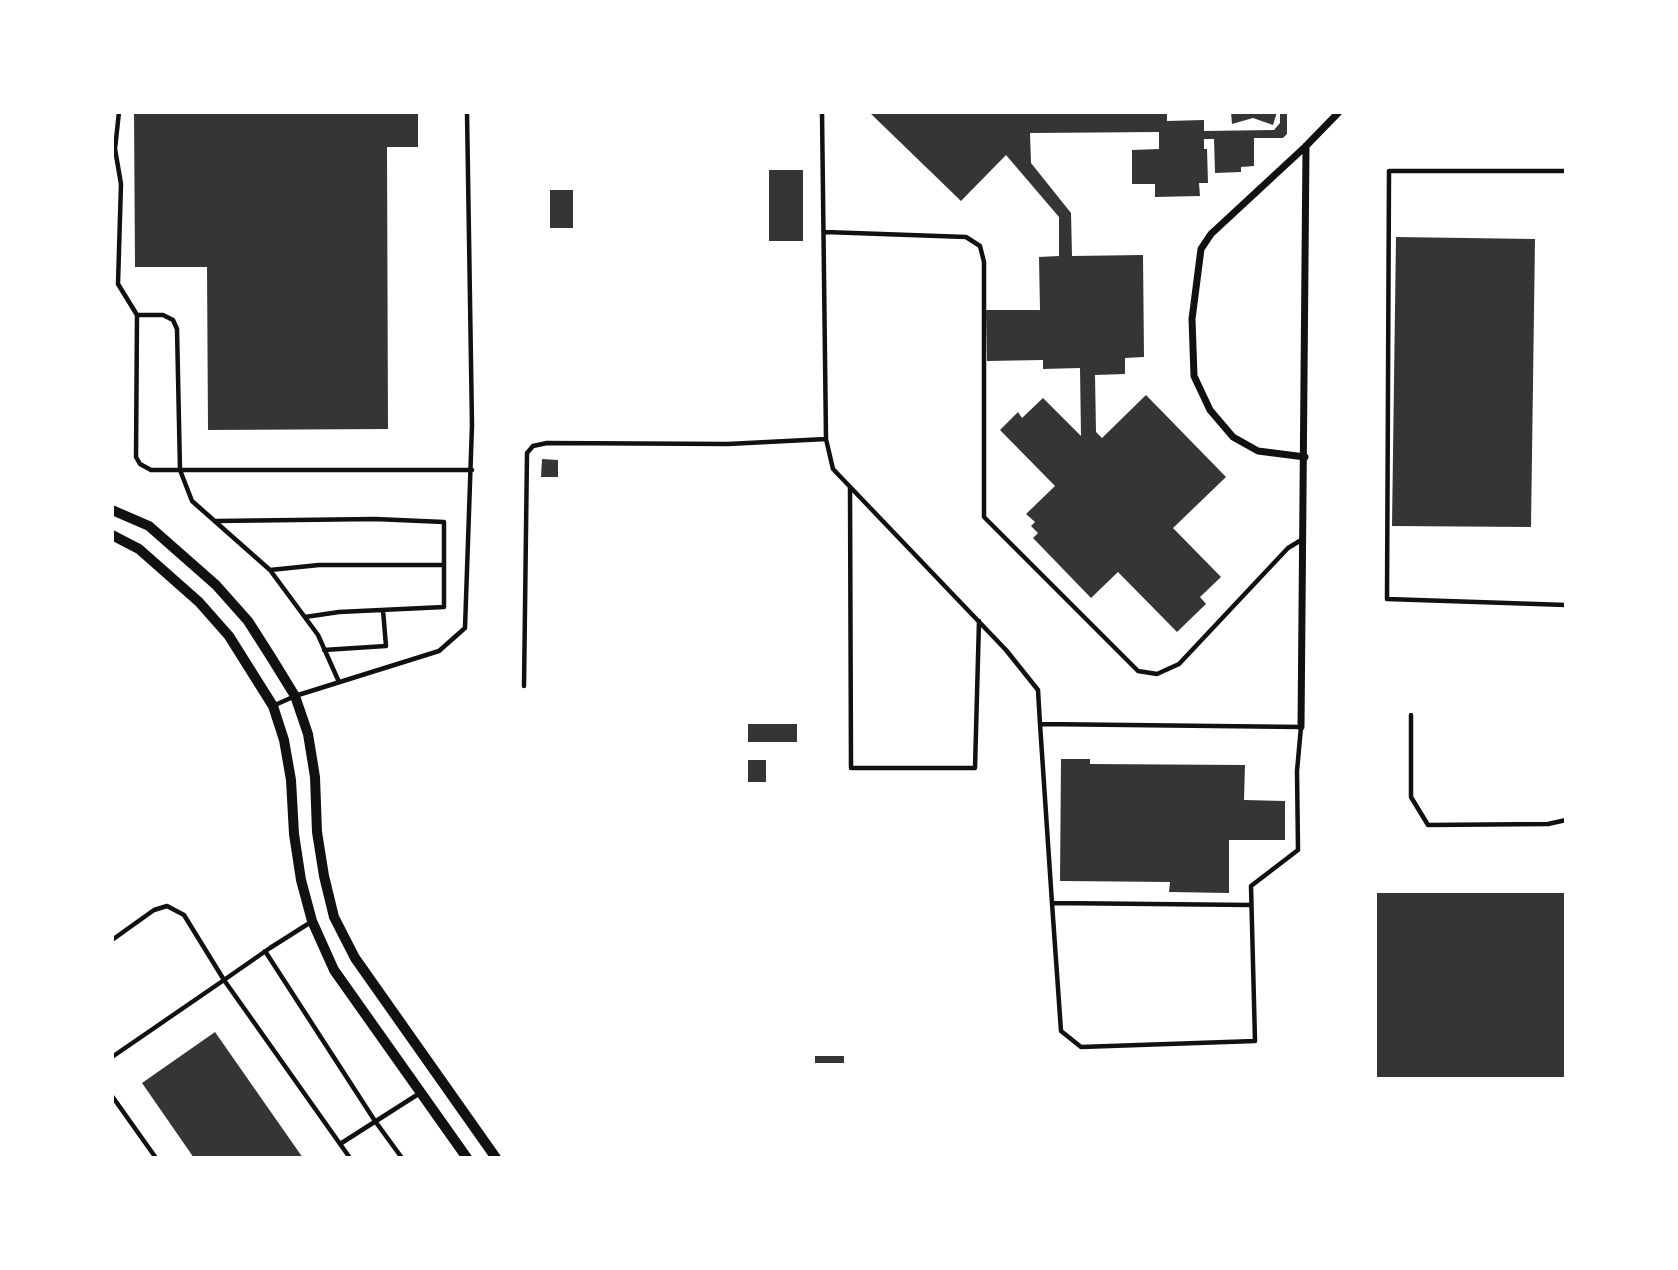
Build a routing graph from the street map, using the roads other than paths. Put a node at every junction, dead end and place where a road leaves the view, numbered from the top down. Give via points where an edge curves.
1 (120, 112) edge
2 (467, 112) edge
3 (822, 112) edge
4 (1339, 112) edge
5 (1306, 146) junction
6 (114, 149) edge
7 (1566, 171) edge
8 (825, 232) junction
9 (137, 315) junction
10 (826, 439) junction
11 (1305, 457) junction
12 (180, 470) junction
13 (472, 470) junction
14 (850, 487) junction
15 (112, 510) edge
16 (215, 521) junction
17 (112, 536) edge
18 (1304, 538) junction
19 (444, 565) junction
20 (270, 570) junction
21 (1566, 605) edge
22 (383, 610) junction
23 (304, 617) junction
24 (979, 621) junction
25 (324, 650) junction
26 (339, 682) junction
27 (524, 686) dead end
28 (295, 696) junction
29 (273, 706) junction
30 (1411, 715) dead end
31 (1040, 724) junction
32 (1301, 727) junction
33 (1566, 820) edge
34 (1052, 903) junction
35 (1251, 905) junction
36 (334, 917) junction
37 (312, 921) junction
38 (112, 940) edge
39 (265, 951) junction
40 (225, 980) junction
41 (112, 1058) edge
42 (440, 1079) junction
43 (420, 1092) junction
44 (112, 1096) edge
45 (375, 1121) junction
46 (340, 1144) junction
47 (156, 1158) edge
48 (350, 1158) edge
49 (402, 1158) edge
50 (467, 1158) edge
51 (496, 1158) edge

1 - 6 lane
2 - 13 lane
3 - 8 lane
4 - 5 street
5 - 11 street
5 - 11 street via 1211,234 1202,248 1192,319 1194,376 1210,410 1233,436 1258,451
6 - 9 lane via 121,184 118,284
7 - 21 lane via 1389,170 1387,599
8 - 10 lane
8 - 18 lane via 966,237 980,246 984,262 984,517 1138,671 1157,674 1179,664 1288,548
9 - 12 lane via 163,315 173,320 177,330
9 - 12 lane via 135,457 151,470
10 - 14 lane via 833,469
10 - 27 lane via 533,446 527,453
11 - 18 street
12 - 13 lane
12 - 16 lane via 192,501
13 - 26 lane via 465,628 439,651
14 - 24 lane
14 - 24 lane via 850,768 975,768
15 - 28 street via 149,526 216,585 248,621
16 - 19 lane via 444,522
16 - 20 lane
17 - 29 street via 139,550 199,602 229,636
18 - 32 street
19 - 20 lane via 319,565
19 - 22 lane via 444,607
20 - 23 lane
22 - 23 lane
22 - 25 lane via 386,646
23 - 25 lane
24 - 31 lane via 1038,690
25 - 26 lane
26 - 28 lane
28 - 29 lane
28 - 36 street via 310,745 317,832
29 - 37 street via 287,753 294,834
30 - 33 lane via 1412,797 1428,825
31 - 32 lane
31 - 34 lane
32 - 35 lane via 1298,850 1251,886
34 - 35 lane
34 - 35 lane via 1061,1031 1081,1047 1255,1041
36 - 37 street
36 - 42 street via 355,958
37 - 39 lane
37 - 43 street via 334,970
38 - 40 lane via 167,906 184,915
39 - 40 lane
39 - 45 lane
40 - 41 lane
40 - 46 lane
42 - 43 street
42 - 51 street
43 - 45 lane
43 - 50 street
44 - 47 lane
45 - 46 lane
45 - 49 lane
46 - 48 lane

